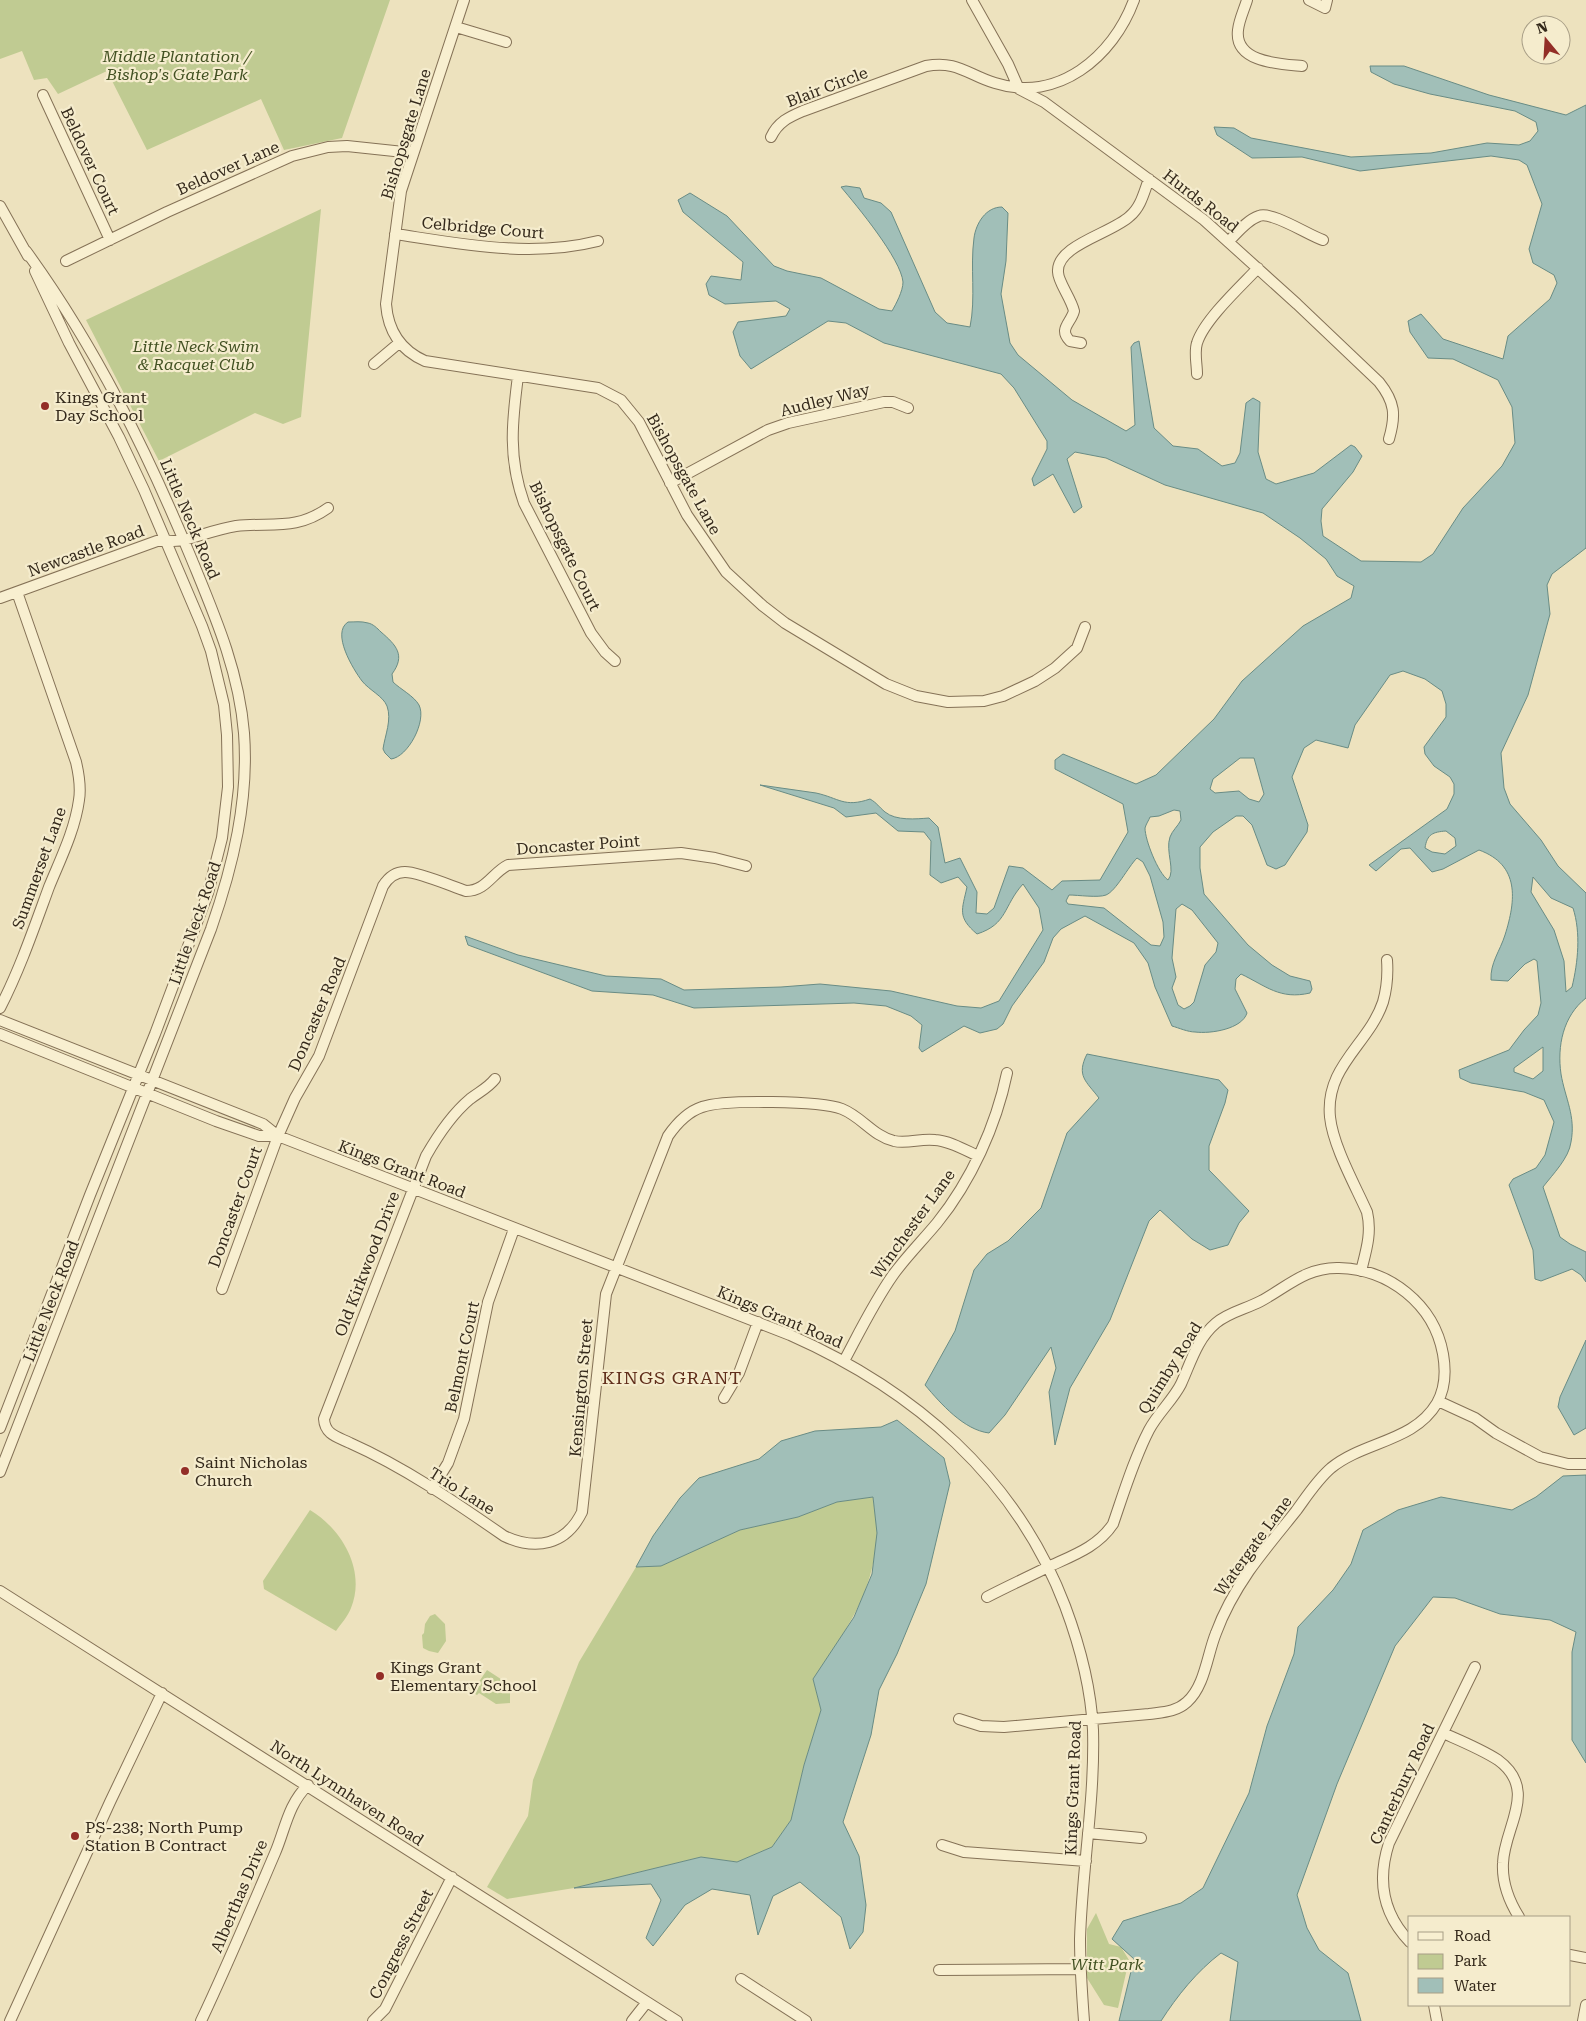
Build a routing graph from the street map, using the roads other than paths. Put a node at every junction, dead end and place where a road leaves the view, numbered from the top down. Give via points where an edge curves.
1 (464, 0) edge
2 (972, 0) edge
3 (1134, 0) edge
4 (1247, 0) edge
5 (1309, 0) edge
6 (1326, 4) edge
7 (456, 27) junction
8 (506, 42) dead end
9 (1302, 66) dead end
10 (1019, 89) junction
11 (43, 95) dead end
12 (771, 136) dead end
13 (413, 153) junction
14 (1149, 179) junction
15 (0, 206) edge
16 (5, 224) edge
17 (395, 234) junction
18 (110, 240) junction
19 (1323, 240) dead end
20 (598, 241) dead end
21 (1229, 241) junction
22 (26, 251) junction
23 (66, 261) dead end
24 (1258, 268) junction
25 (83, 336) junction
26 (69, 343) junction
27 (399, 343) junction
28 (1081, 343) dead end
29 (374, 364) dead end
30 (1197, 374) dead end
31 (518, 376) junction
32 (908, 408) dead end
33 (1389, 439) dead end
34 (670, 483) junction
35 (328, 508) dead end
36 (165, 540) junction
37 (184, 540) junction
38 (17, 592) junction
39 (0, 598) edge
40 (1085, 627) dead end
41 (615, 660) dead end
42 (746, 866) dead end
43 (368, 928) joint
44 (1387, 960) dead end
45 (0, 1008) edge
46 (0, 1020) edge
47 (0, 1034) edge
48 (1007, 1073) dead end
49 (138, 1074) junction
50 (495, 1079) dead end
51 (152, 1080) junction
52 (133, 1087) junction
53 (147, 1093) junction
54 (278, 1136) junction
55 (978, 1156) junction
56 (413, 1189) junction
57 (514, 1229) junction
58 (616, 1268) junction
59 (1361, 1271) junction
60 (222, 1289) dead end
61 (758, 1322) junction
62 (844, 1361) junction
63 (724, 1398) dead end
64 (1438, 1400) junction
65 (324, 1425) joint
66 (0, 1428) edge
67 (1586, 1464) edge
68 (0, 1472) edge
69 (432, 1489) junction
70 (582, 1512) joint
71 (1049, 1567) junction
72 (0, 1584) edge
73 (3, 1593) edge
74 (987, 1597) dead end
75 (1475, 1667) dead end
76 (162, 1693) junction
77 (959, 1720) dead end
78 (1092, 1720) junction
79 (1443, 1733) junction
80 (308, 1786) junction
81 (1088, 1833) junction
82 (1141, 1838) dead end
83 (942, 1845) dead end
84 (1086, 1860) junction
85 (452, 1877) junction
86 (1519, 1916) edge
87 (1408, 1939) edge
88 (1571, 1955) edge
89 (1586, 1958) edge
90 (1080, 1969) junction
91 (939, 1970) dead end
92 (741, 1980) dead end
93 (646, 2002) junction
94 (1586, 2005) edge
95 (1434, 2006) edge
96 (10, 2021) edge
97 (201, 2021) edge
98 (373, 2021) edge
99 (632, 2021) edge
100 (677, 2021) edge
101 (806, 2021) edge
102 (1084, 2021) edge
103 (1437, 2021) edge
104 (1583, 2021) edge

1 - 7 street, Bishopsgate Lane
2 - 10 street
3 - 10 street via 1124,23 1087,65 1057,83
4 - 9 street via 1238,30 1244,50 1261,60
5 - 6 street
7 - 8 street
7 - 13 street, Bishopsgate Lane
10 - 12 street, Blair Circle via 996,84 957,66 926,66 785,119
10 - 14 street, Hurds Road via 1044,102
11 - 18 street, Beldover Court
13 - 17 street, Bishopsgate Lane via 401,191
13 - 18 street, Beldover Lane via 347,146 310,150
14 - 21 street, Hurds Road
14 - 28 street via 1131,216 1068,252 1060,261 1060,281 1074,310 1065,333 1070,341
15 - 16 street, Little Neck Road
16 - 22 street, Little Neck Road
17 - 20 street, Celbridge Court via 489,247 530,249
17 - 27 street, Bishopsgate Lane via 386,304 390,326
18 - 23 street, Beldover Lane
19 - 21 street via 1266,215 1254,218
21 - 24 street, Hurds Road
22 - 25 street, Little Neck Road
22 - 26 street, Little Neck Road
24 - 30 street via 1201,333 1196,347
24 - 33 street, Hurds Road via 1386,392 1394,413
25 - 26 street
25 - 37 street, Little Neck Road via 140,442
26 - 36 street, Little Neck Road via 119,437
27 - 29 street
27 - 31 street, Bishopsgate Lane via 425,361
31 - 34 street, Bishopsgate Lane via 598,388 621,400 639,422
31 - 41 street, Bishopsgate Court via 512,416 518,486 591,633
32 - 34 street, Audley Way via 884,402 788,423 768,430
34 - 40 street, Bishopsgate Lane via 708,548 746,592 785,623 899,690 948,702 984,701 1003,696 1035,681 1063,662 1077,648
35 - 37 street, Newcastle Road via 298,523 239,526
36 - 37 street, Newcastle Road
36 - 38 street, Newcastle Road
36 - 49 street, Little Neck Road via 202,626 220,683 227,735 228,787 222,838 208,893
37 - 51 street, Little Neck Road via 220,629 236,683 244,733 245,777 236,844 222,897
38 - 39 street, Newcastle Road
38 - 45 street, Summerset Lane via 76,762 80,784 77,812 60,861
42 - 43 street, Doncaster Point via 681,853 508,865 483,887 473,891 413,873 399,872 383,886
43 - 54 street, Doncaster Road via 319,1056
44 - 59 street via 1383,1002 1370,1027 1339,1070 1330,1102 1329,1114 1335,1139 1369,1222
46 - 49 street, Kings Grant Road
47 - 52 street, Kings Grant Road
48 - 55 street, Winchester Lane via 1002,1098
49 - 51 street, Kings Grant Road
49 - 52 street, Little Neck Road
50 - 56 street, Old Kirkwood Drive via 446,1125 426,1156
51 - 53 street, Little Neck Road
51 - 54 street, Kings Grant Road via 263,1124
52 - 53 street, Kings Grant Road
52 - 66 street, Little Neck Road
53 - 54 street, Kings Grant Road via 259,1136
53 - 68 street, Little Neck Road
54 - 56 street, Kings Grant Road
54 - 60 street, Doncaster Court
55 - 58 street, Kensington Street via 940,1140 894,1141 881,1136 846,1110 827,1105 774,1102 704,1106 684,1117 668,1136
55 - 62 street, Winchester Lane via 938,1222 891,1278
56 - 57 street, Kings Grant Road
56 - 65 street, Old Kirkwood Drive
57 - 58 street, Kings Grant Road
57 - 69 street, Belmont Court via 488,1302 464,1419 448,1463
58 - 61 street, Kings Grant Road
58 - 70 street, Kensington Street via 604,1306
59 - 64 street, Quimby Road via 1402,1288 1431,1319 1445,1367 1443,1389
59 - 71 street, Quimby Road via 1336,1267 1310,1273 1288,1282 1212,1327 1200,1342 1181,1385 1150,1428 1107,1533 1084,1550
61 - 62 street, Kings Grant Road
61 - 63 street via 739,1373
62 - 71 street, Kings Grant Road via 941,1428 966,1452 1006,1497
64 - 67 street via 1475,1418 1523,1450 1568,1464
64 - 78 street, Watergate Lane via 1427,1415 1410,1429 1345,1458 1320,1478 1235,1593 1216,1633 1197,1690 1186,1703 1171,1711
65 - 69 street, Trio Lane via 330,1434 372,1453
69 - 70 street, Trio Lane via 504,1536 525,1543 547,1543 557,1539 573,1527
71 - 74 street, Quimby Road
71 - 78 street, Kings Grant Road via 1082,1658
72 - 73 street
73 - 76 street, North Lynnhaven Road
75 - 79 street, Canterbury Road
76 - 80 street, North Lynnhaven Road
76 - 96 street
77 - 78 street, Watergate Lane via 995,1727
78 - 81 street, Kings Grant Road
79 - 86 street via 1499,1761 1514,1780 1519,1801 1505,1845 1503,1875
79 - 87 street, Canterbury Road via 1384,1858 1385,1900 1395,1923
80 - 85 street, North Lynnhaven Road
80 - 97 street, Alberthas Drive via 287,1817 276,1852
81 - 82 street
81 - 84 street, Kings Grant Road
83 - 84 street via 964,1852
84 - 90 street, Kings Grant Road
85 - 93 street, North Lynnhaven Road
85 - 98 street, Congress Street via 385,2009
88 - 89 street
90 - 91 street
90 - 102 street, Kings Grant Road
92 - 101 street
93 - 99 street
93 - 100 street, North Lynnhaven Road
94 - 104 street
95 - 103 street

